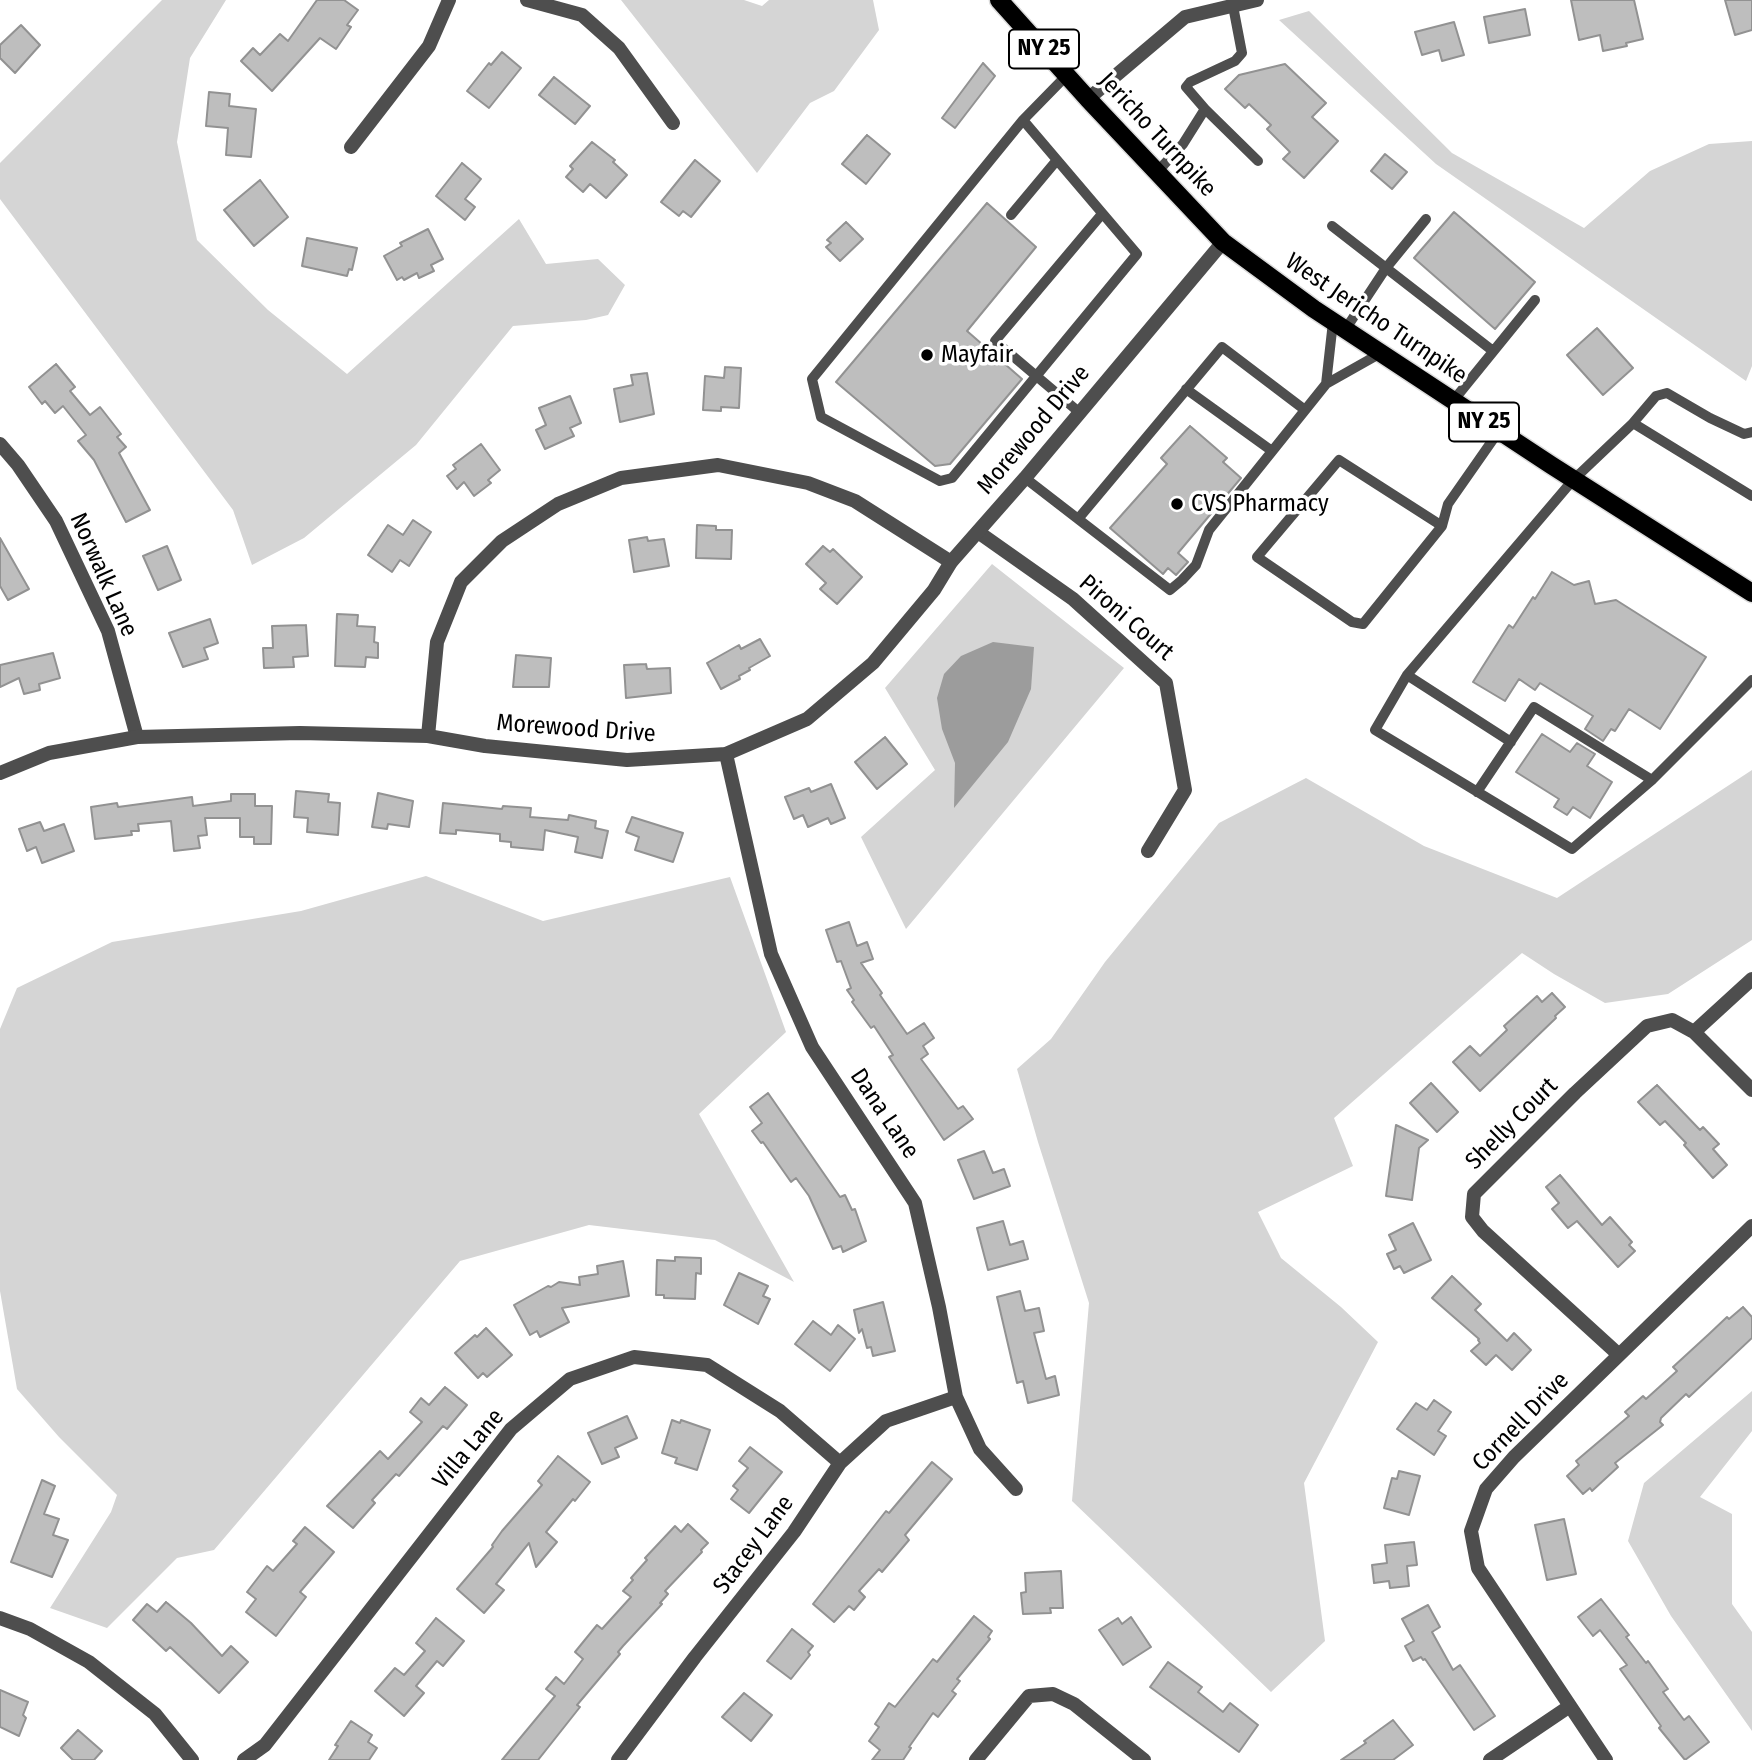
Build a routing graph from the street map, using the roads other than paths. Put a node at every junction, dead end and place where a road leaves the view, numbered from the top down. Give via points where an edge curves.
1 (449, 0) edge
2 (527, 0) edge
3 (999, 0) edge
4 (1257, 0) edge
5 (1233, 6) junction
6 (1067, 75) junction
7 (1088, 99) junction
8 (1205, 109) junction
9 (1023, 120) junction
10 (673, 123) dead end
11 (351, 147) dead end
12 (1057, 160) junction
13 (1258, 161) dead end
14 (1157, 172) junction
15 (1102, 214) junction
16 (1011, 215) dead end
17 (1426, 219) dead end
18 (1332, 226) dead end
19 (1223, 242) junction
20 (1386, 268) junction
21 (1535, 300) dead end
22 (1339, 326) junction
23 (1493, 351) junction
24 (1381, 353) junction
25 (1036, 376) junction
26 (1326, 384) junction
27 (1186, 389) junction
28 (1453, 401) junction
29 (1305, 410) junction
30 (1080, 412) junction
31 (1633, 423) junction
32 (1499, 431) junction
33 (1752, 432) edge
34 (0, 444) edge
35 (1272, 452) junction
36 (1025, 478) junction
37 (1573, 480) junction
38 (1752, 496) edge
39 (1077, 519) junction
40 (1442, 526) junction
41 (978, 531) junction
42 (951, 562) junction
43 (1752, 593) edge
44 (1407, 675) junction
45 (1752, 680) edge
46 (428, 736) junction
47 (137, 737) junction
48 (1511, 742) junction
49 (726, 754) junction
50 (0, 773) edge
51 (1652, 780) junction
52 (1477, 792) junction
53 (1147, 851) dead end
54 (1752, 979) edge
55 (1694, 1032) junction
56 (1752, 1090) edge
57 (1752, 1226) edge
58 (1618, 1354) junction
59 (956, 1397) junction
60 (840, 1462) junction
61 (1016, 1489) dead end
62 (0, 1618) edge
63 (1570, 1706) junction
64 (192, 1760) edge
65 (244, 1760) edge
66 (618, 1760) edge
67 (976, 1760) edge
68 (1144, 1760) edge
69 (1490, 1760) edge
70 (1606, 1760) edge

1 - 11 street via 429,46
2 - 10 street via 582,15 619,48
3 - 6 main road, Jericho Turnpike / NY 25
4 - 5 street
5 - 7 street via 1185,17
5 - 8 lane via 1242,53 1186,87
6 - 7 main road, Jericho Turnpike / NY 25
6 - 9 lane
7 - 14 main road, Jericho Turnpike / NY 25
8 - 13 lane
8 - 14 lane via 1184,144
9 - 12 lane
9 - 25 lane via 812,379 821,417 940,481 953,478
12 - 15 lane
12 - 16 lane
14 - 19 main road, Jericho Turnpike / NY 25
15 - 25 lane via 1137,254
15 - 25 lane via 995,341
17 - 20 lane
18 - 20 lane
19 - 22 main road, West Jericho Turnpike / NY 25
19 - 30 street, Morewood Drive
20 - 22 lane
20 - 23 lane
21 - 23 lane
22 - 24 main road, West Jericho Turnpike / NY 25
22 - 26 lane
23 - 28 lane
24 - 26 lane
24 - 28 main road, West Jericho Turnpike / NY 25
25 - 30 lane
26 - 29 lane
27 - 29 lane via 1222,347
27 - 35 lane
27 - 39 lane
28 - 32 main road, West Jericho Turnpike / NY 25
29 - 35 lane
30 - 36 street, Morewood Drive
31 - 33 lane via 1656,396 1667,393 1744,434
31 - 37 lane
31 - 38 lane
32 - 37 main road, West Jericho Turnpike / NY 25
32 - 40 lane via 1448,504
34 - 47 street, Norwalk Lane via 56,521 108,631
35 - 39 lane via 1209,530 1196,565 1170,590
36 - 39 lane
36 - 41 street, Morewood Drive
37 - 43 main road, West Jericho Turnpike / NY 25
37 - 44 lane
40 - 40 lane via 1363,624 1352,622 1257,557 1339,460
41 - 42 street, Morewood Drive
41 - 53 street, Pironi Court via 1073,599 1166,683 1185,790
42 - 46 street via 855,501 808,483 718,465 621,478 558,504 502,541 461,583 437,642
42 - 49 street, Morewood Drive via 934,590 873,663 845,687 807,719
44 - 48 lane
44 - 52 lane via 1375,730
45 - 51 lane
46 - 47 street, Morewood Drive
46 - 49 street, Morewood Drive via 627,760
47 - 50 street, Morewood Drive via 49,753
48 - 51 lane via 1534,707
48 - 52 lane
49 - 59 street, Dana Lane via 771,954 812,1047 915,1203
51 - 52 lane via 1572,849
54 - 55 street
55 - 56 street
55 - 58 street, Shelly Court via 1672,1020 1647,1026 1474,1194 1472,1217 1483,1231
57 - 58 street, Cornell Drive
58 - 63 street, Cornell Drive via 1486,1489 1471,1531 1478,1568
59 - 60 street, Stacey Lane via 886,1421
59 - 61 street, Dana Lane via 979,1449
60 - 65 street, Villa Lane via 780,1410 707,1365 634,1357 570,1379 511,1429 265,1745
60 - 66 street, Stacey Lane via 794,1532
62 - 64 street via 89,1662 155,1714
63 - 69 street
63 - 70 street, Cornell Drive
67 - 68 street via 1028,1696 1053,1694 1074,1704

